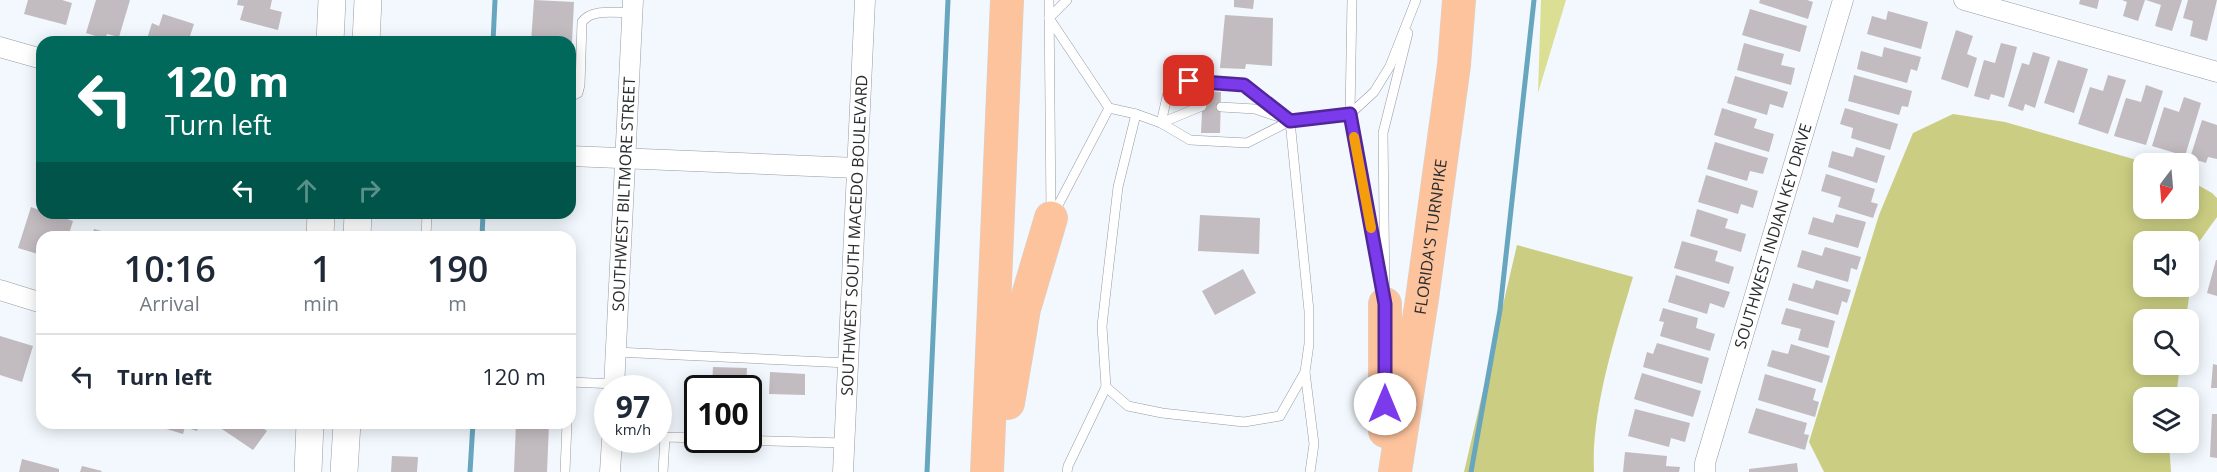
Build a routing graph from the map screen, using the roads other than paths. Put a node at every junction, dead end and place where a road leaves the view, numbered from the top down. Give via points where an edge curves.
1 (332, 0) edge
2 (368, 0) edge
3 (866, 0) edge
4 (1007, 0) edge
5 (1049, 0) edge
6 (1067, 0) edge
7 (1352, 0) edge
8 (1416, 0) edge
9 (1459, 0) edge
10 (1843, 0) edge
11 (1964, 0) edge
12 (633, 6) edge
13 (1049, 18) junction
14 (330, 36) edge
15 (366, 36) edge
16 (0, 47) edge
17 (36, 57) edge
18 (2217, 72) edge
19 (576, 94) edge
20 (1202, 106) dead end
21 (1221, 107) dead end
22 (1109, 108) junction
23 (1136, 114) junction
24 (1350, 114) junction
25 (1290, 121) junction
26 (1161, 123) junction
27 (576, 156) edge
28 (626, 158) junction
29 (857, 168) junction
30 (1051, 218) junction
31 (0, 290) edge
32 (36, 301) edge
33 (1385, 304) junction
34 (616, 352) junction
35 (848, 363) junction
36 (1305, 372) junction
37 (615, 375) edge
38 (576, 383) edge
39 (594, 384) edge
40 (1106, 387) junction
41 (310, 429) edge
42 (312, 429) edge
43 (347, 429) edge
44 (567, 429) edge
45 (684, 438) edge
46 (762, 441) edge
47 (844, 443) junction
48 (611, 453) edge
49 (308, 472) edge
50 (321, 472) edge
51 (344, 472) edge
52 (565, 472) edge
53 (610, 472) edge
54 (663, 472) edge
55 (843, 472) edge
56 (987, 472) edge
57 (1002, 472) edge
58 (1067, 472) edge
59 (1310, 472) edge
60 (1383, 472) edge
61 (1395, 472) edge
62 (1705, 472) edge

1 - 14 main road
2 - 15 main road
3 - 29 street, SOUTHWEST SOUTH MACEDO BOULEVARD
4 - 56 highway
5 - 13 lane
6 - 13 lane
7 - 24 lane
8 - 24 lane via 1390,66 1374,92
8 - 33 lane via 1383,133
9 - 61 highway, FLORIDA'S TURNPIKE via 1454,65
10 - 62 street, SOUTHWEST INDIAN KEY DRIVE
11 - 18 street
12 - 19 lane via 584,18 580,85
12 - 28 street, SOUTHWEST BILTMORE STREET
13 - 22 lane
13 - 30 lane
16 - 17 street
20 - 26 lane
21 - 25 lane via 1255,109
22 - 23 lane
22 - 30 lane
23 - 26 lane
23 - 40 lane via 1118,187 1102,326
24 - 25 lane
24 - 33 lane
25 - 26 lane via 1247,143 1190,140
25 - 26 lane via 1244,85 1189,81 1168,88
25 - 36 lane via 1309,311
27 - 28 street
28 - 29 street
28 - 34 street, SOUTHWEST BILTMORE STREET
29 - 35 street, SOUTHWEST SOUTH MACEDO BOULEVARD
30 - 57 highway via 1024,309 1007,403
31 - 32 street
33 - 60 highway
34 - 35 lane
34 - 37 street, SOUTHWEST BILTMORE STREET
35 - 47 street, SOUTHWEST SOUTH MACEDO BOULEVARD
36 - 40 lane via 1280,416 1244,422 1128,406
36 - 59 lane via 1314,444
38 - 39 lane
40 - 58 lane
41 - 49 main road
42 - 50 main road via 322,451
43 - 51 main road
44 - 52 lane
45 - 54 lane via 665,437
46 - 47 lane
47 - 55 street, SOUTHWEST SOUTH MACEDO BOULEVARD
48 - 53 street

